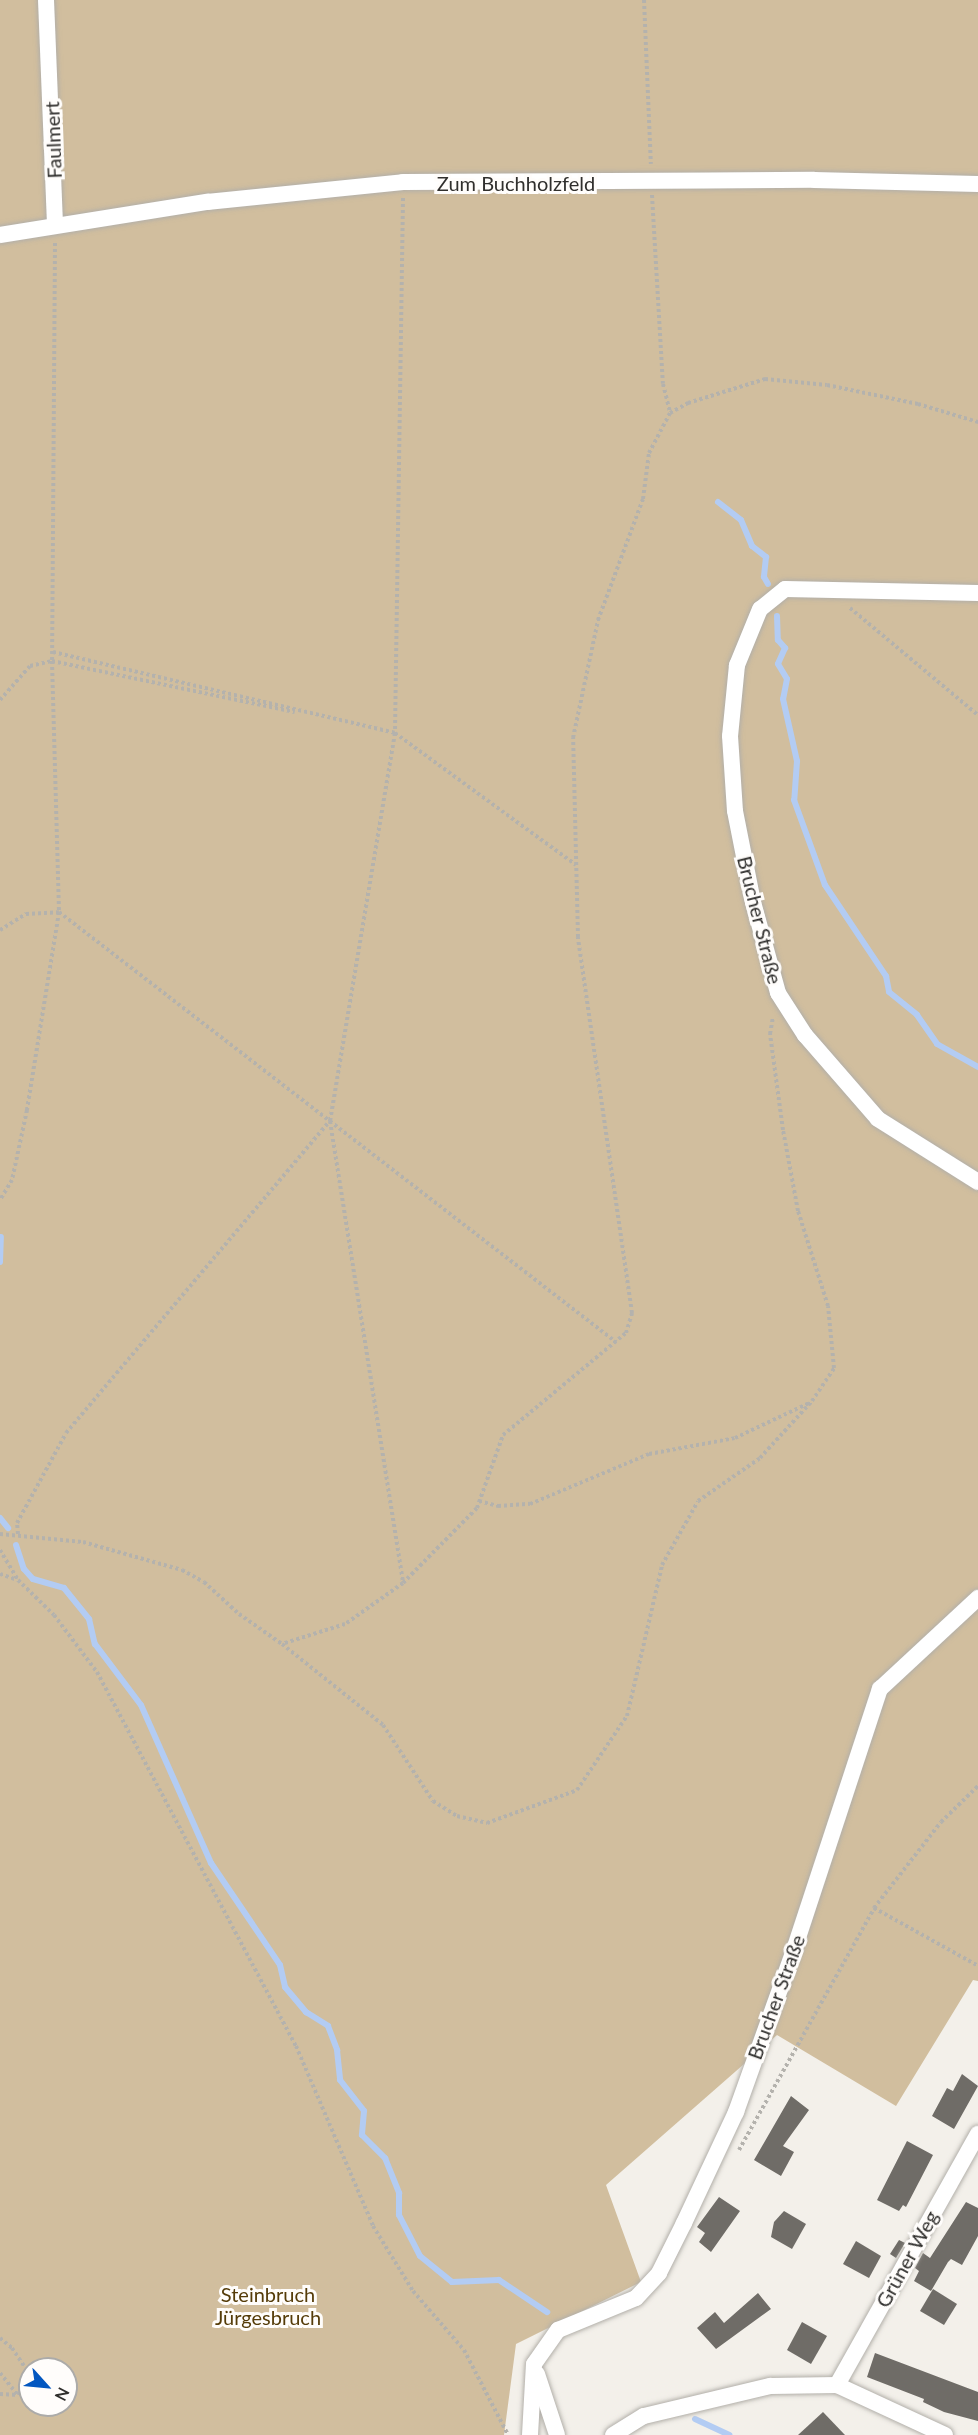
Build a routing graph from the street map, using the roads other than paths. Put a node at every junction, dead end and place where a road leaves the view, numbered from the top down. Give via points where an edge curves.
1 (46, 0) edge
2 (978, 184) edge
3 (55, 223) junction
4 (0, 235) edge
5 (978, 593) edge
6 (978, 1182) edge
7 (978, 1598) edge
8 (978, 2134) edge
9 (534, 2364) junction
10 (837, 2385) junction
11 (530, 2435) edge
12 (557, 2435) edge
13 (613, 2435) edge
14 (945, 2435) edge

1 - 3 street, Faulmert
2 - 3 street, Zum Buchholzfeld via 814,180 652,184 403,182 207,202
3 - 4 street
5 - 6 street, Brucher Straße via 785,589 760,609 737,664 730,736 737,823 778,993 805,1035 878,1119
7 - 9 street, Brucher Straße via 880,1689 795,1947 735,2112 659,2274 636,2298 558,2330
8 - 10 street, Grüner Weg
9 - 11 street
9 - 12 street
10 - 13 street via 770,2386 644,2416
10 - 14 street

